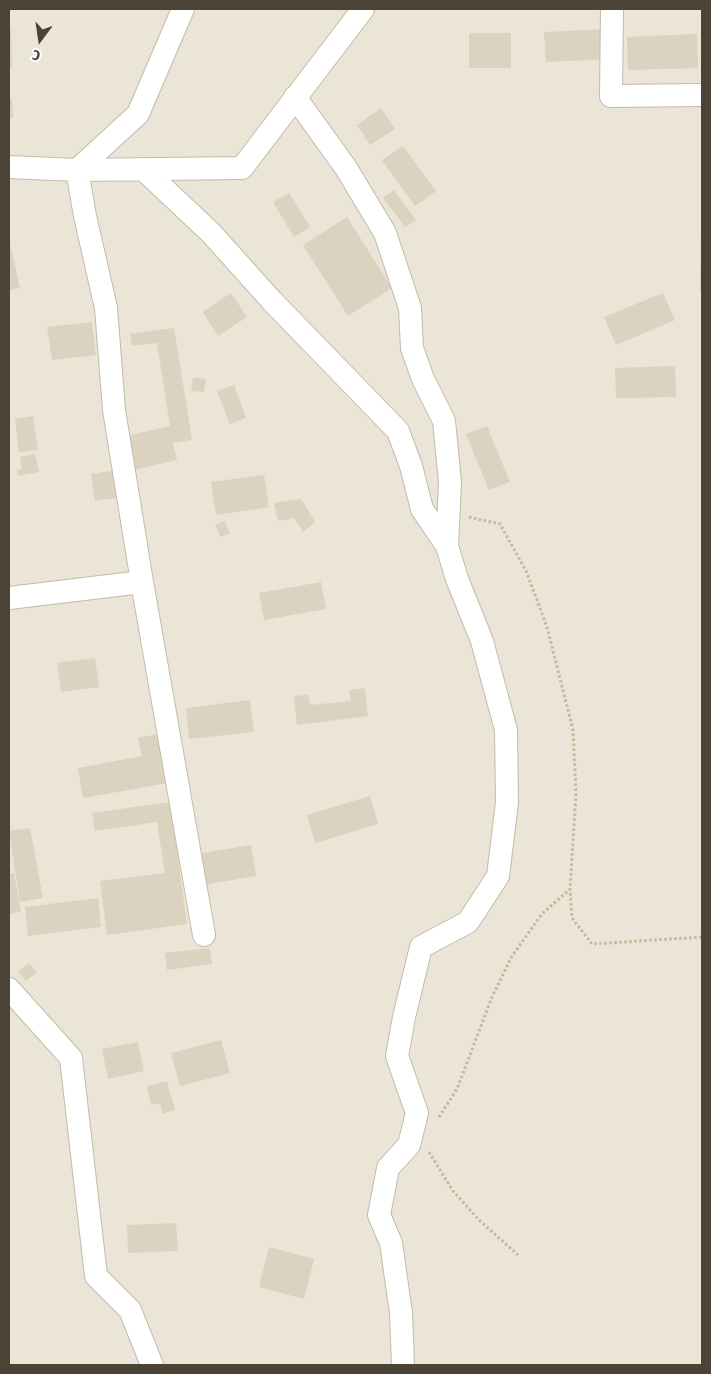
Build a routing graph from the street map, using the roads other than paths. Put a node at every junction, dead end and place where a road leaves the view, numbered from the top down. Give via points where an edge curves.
1 (183, 9) edge
2 (362, 9) edge
3 (612, 9) edge
4 (702, 95) edge
5 (296, 97) junction
6 (9, 167) edge
7 (143, 169) junction
8 (77, 170) junction
9 (447, 546) junction
10 (142, 582) junction
11 (9, 598) edge
12 (204, 935) dead end
13 (9, 989) edge
14 (152, 1365) edge
15 (402, 1365) edge

1 - 8 street via 138,114
2 - 5 street
3 - 4 street via 611,96
5 - 7 street via 242,168
5 - 9 street via 346,168 385,233 410,308 412,348 444,421 450,482
6 - 8 street
7 - 8 street
7 - 9 street via 211,233 398,432 422,509
8 - 10 street via 106,308 114,410
9 - 15 street via 482,641 506,730 507,802 498,876 468,922 421,947 404,1017 397,1056 417,1113 409,1145 388,1168 379,1215 391,1243 401,1313
10 - 11 street
10 - 12 street
13 - 14 street via 72,1058 96,1276 130,1310

